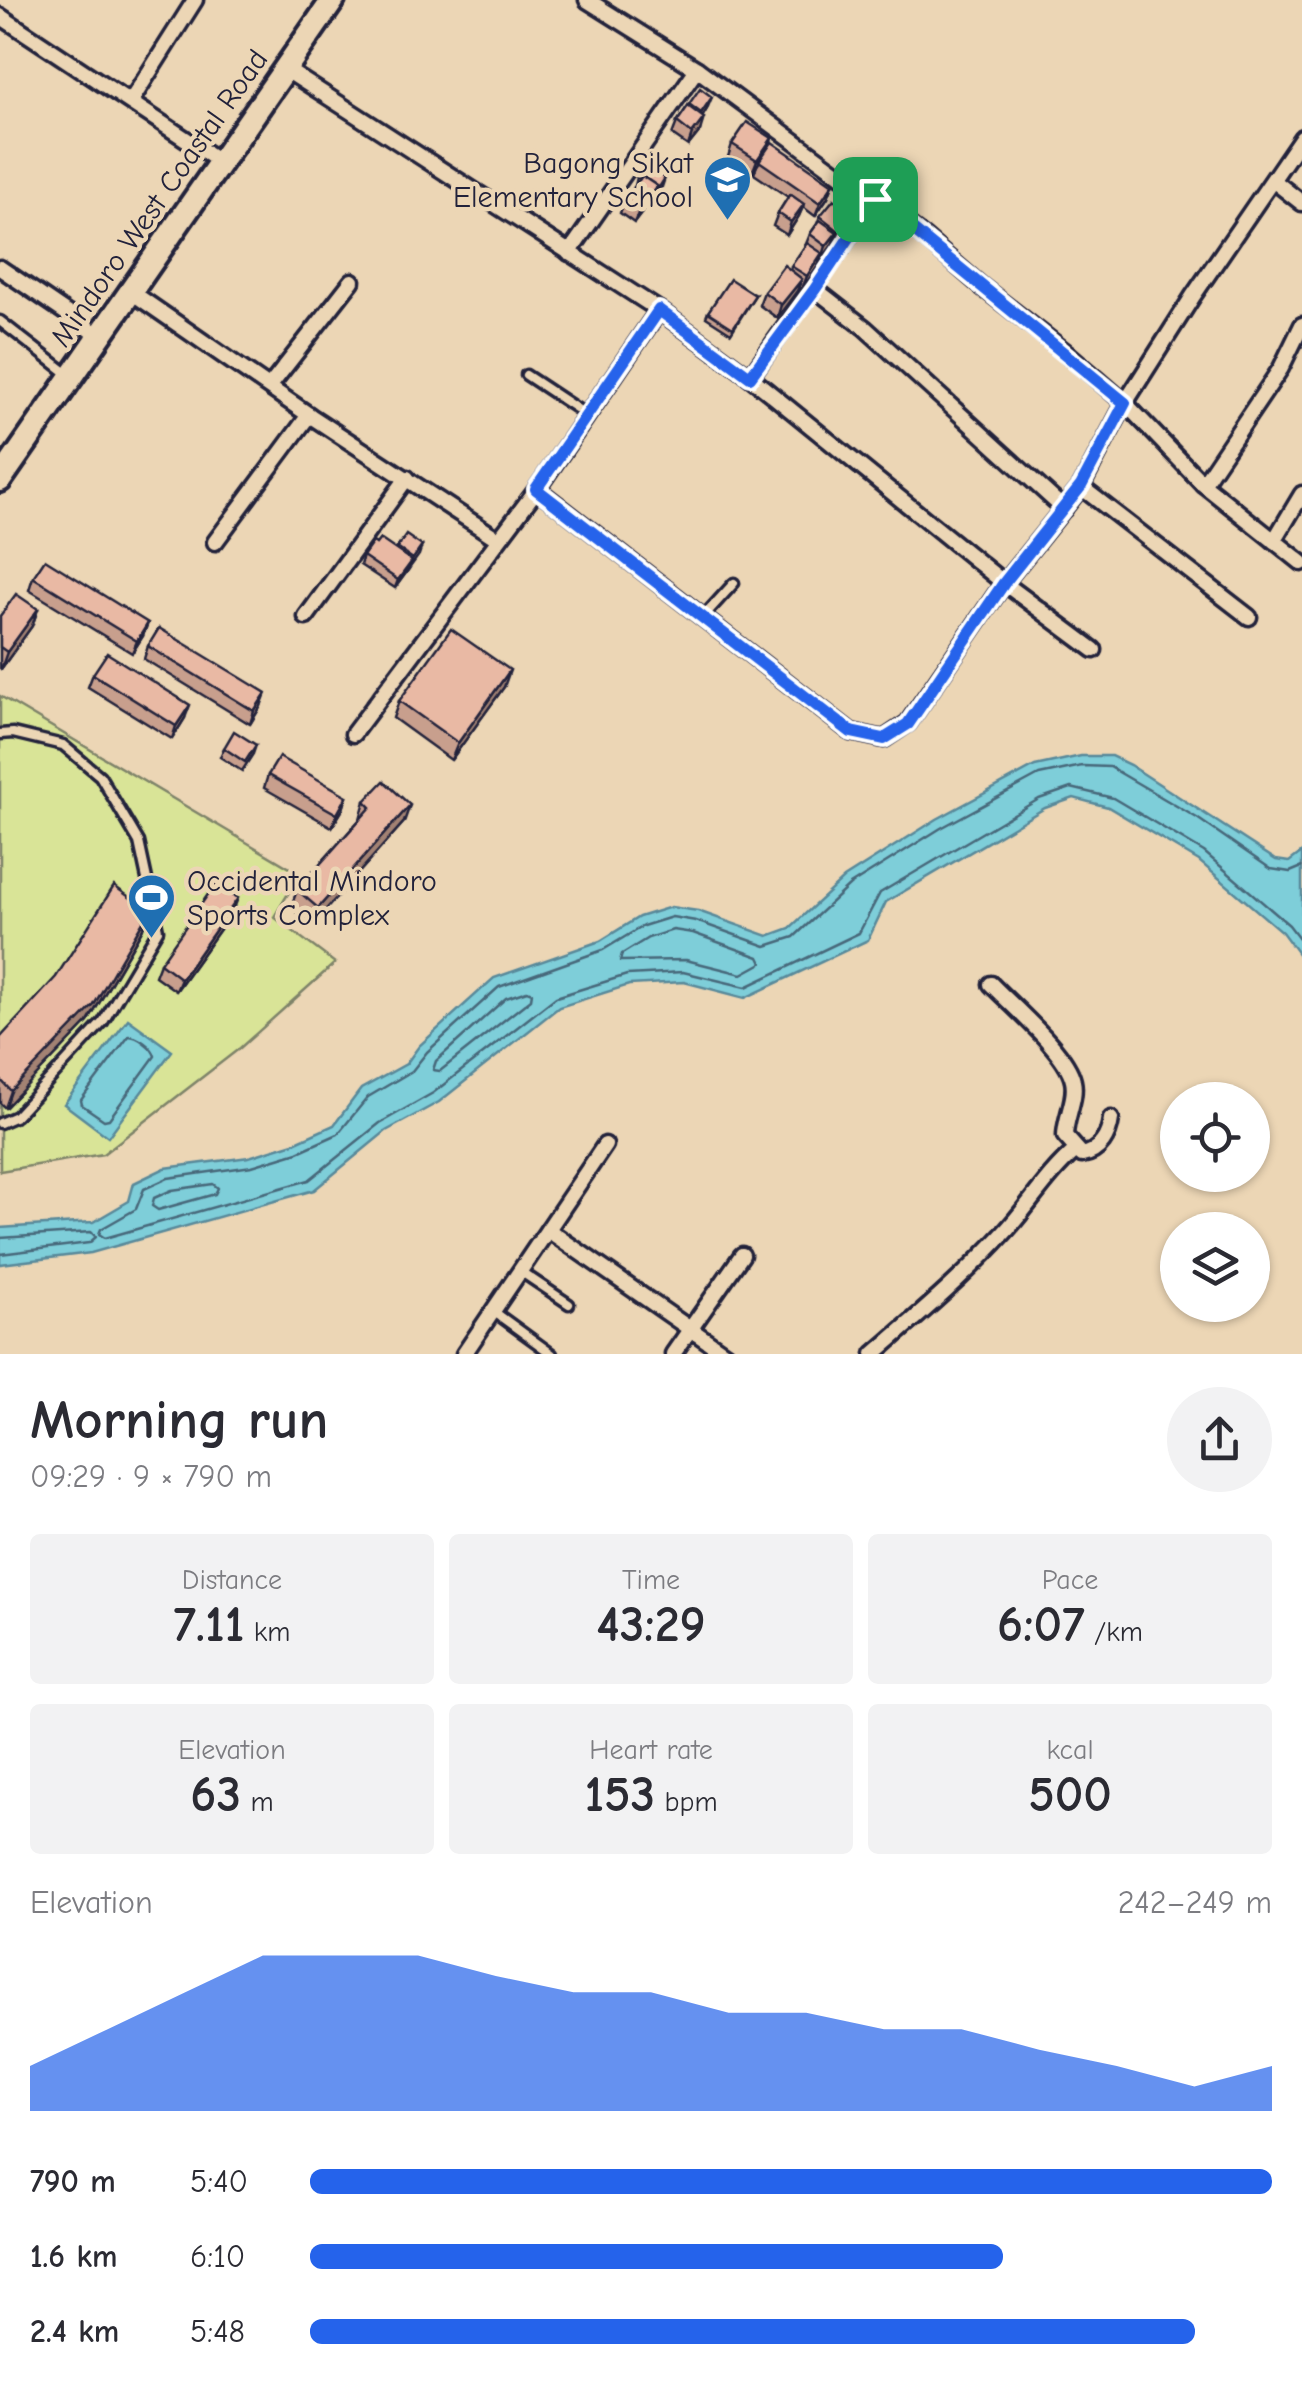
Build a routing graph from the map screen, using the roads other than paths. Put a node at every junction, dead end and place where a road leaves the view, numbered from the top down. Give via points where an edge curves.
1 (195, 0) edge
2 (333, 0) edge
3 (587, 0) edge
4 (0, 16) edge
5 (284, 69) junction
6 (697, 69) junction
7 (131, 101) junction
8 (1302, 137) edge
9 (220, 161) junction
10 (1274, 181) junction
11 (875, 199) junction
12 (1302, 203) edge
13 (569, 252) junction
14 (0, 268) edge
15 (352, 282) dead end
16 (815, 289) junction
17 (130, 291) junction
18 (659, 310) junction
19 (0, 320) edge
20 (1302, 324) edge
21 (100, 336) junction
22 (526, 375) dead end
23 (72, 377) junction
24 (750, 377) junction
25 (270, 386) junction
26 (1125, 403) junction
27 (309, 415) junction
28 (588, 416) junction
29 (408, 478) junction
30 (0, 480) edge
31 (1203, 484) junction
32 (1081, 486) junction
33 (536, 489) junction
34 (1302, 494) edge
35 (1064, 508) junction
36 (498, 539) junction
37 (1274, 541) junction
38 (215, 542) dead end
39 (1302, 563) edge
40 (734, 583) dead end
41 (1004, 583) junction
42 (306, 617) dead end
43 (703, 617) junction
44 (1250, 617) dead end
45 (1094, 650) dead end
46 (0, 734) edge
47 (354, 734) dead end
48 (991, 984) dead end
49 (1111, 1119) dead end
50 (0, 1123) edge
51 (605, 1145) dead end
52 (1075, 1151) junction
53 (548, 1230) junction
54 (742, 1255) dead end
55 (520, 1271) junction
56 (569, 1304) dead end
57 (493, 1311) junction
58 (690, 1330) junction
59 (464, 1354) edge
60 (552, 1354) edge
61 (673, 1354) edge
62 (726, 1354) edge
63 (874, 1354) edge

1 - 7 street
2 - 5 main road, Mindoro West Coastal Road
3 - 6 street
4 - 7 street
5 - 9 main road, Mindoro West Coastal Road
5 - 13 street
6 - 11 street
6 - 13 street
7 - 9 street
8 - 10 street
9 - 17 main road, Mindoro West Coastal Road
10 - 12 street
10 - 26 street
11 - 16 street
11 - 26 street
13 - 18 street
14 - 21 street
15 - 25 street
16 - 24 street
16 - 35 street
17 - 21 main road, Mindoro West Coastal Road
17 - 25 street
18 - 24 street
18 - 28 street
19 - 23 lane
20 - 31 street via 1281,368
21 - 23 main road, Mindoro West Coastal Road
22 - 28 lane
23 - 30 main road, Mindoro West Coastal Road
24 - 41 street
25 - 27 street
26 - 31 street
26 - 32 street
27 - 29 street
27 - 38 street
28 - 33 street
29 - 36 street
29 - 42 street
31 - 37 street
32 - 35 street
32 - 44 street
33 - 36 street
33 - 43 street
34 - 37 street
35 - 41 street
36 - 47 street
37 - 39 street
40 - 43 lane
41 - 43 street via 908,724 884,739 851,732
41 - 45 street
46 - 50 lane via 63,745 100,776 139,842 158,930 102,1022 16,1116
48 - 52 street via 1072,1076 1064,1136
49 - 52 street via 1106,1139 1090,1154
51 - 53 street
52 - 63 street via 969,1270
53 - 55 street
53 - 58 street
54 - 58 street
55 - 56 lane
55 - 57 street
57 - 59 street
57 - 60 lane
58 - 61 street
58 - 62 street

